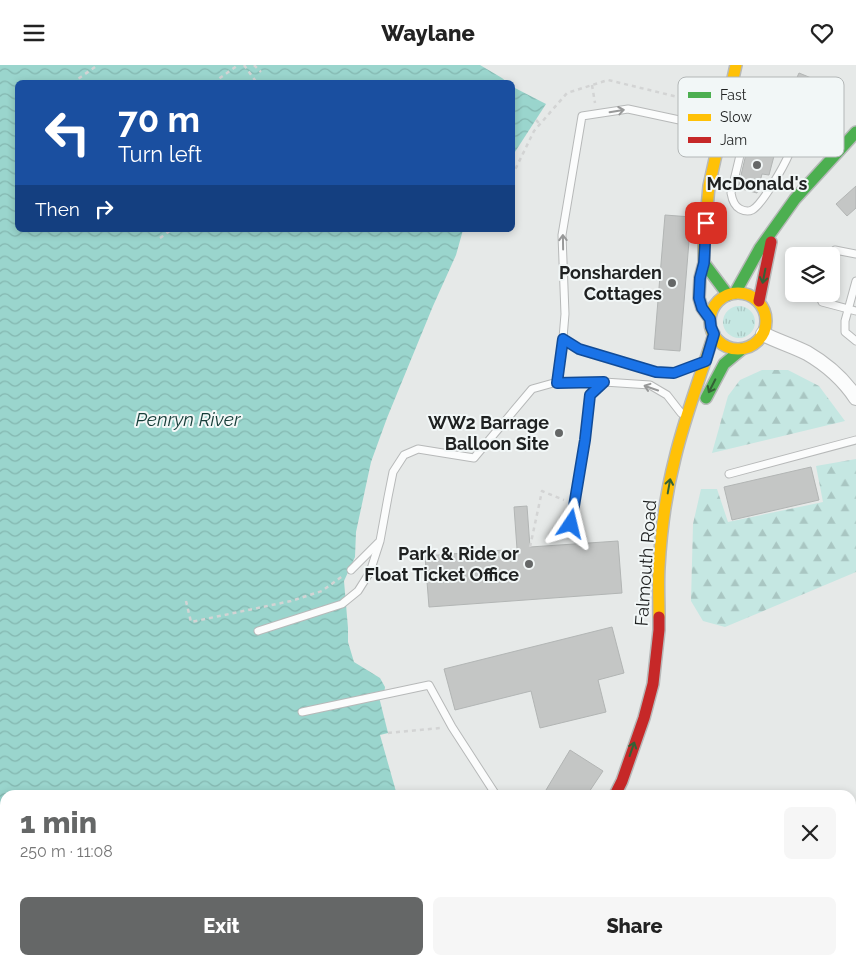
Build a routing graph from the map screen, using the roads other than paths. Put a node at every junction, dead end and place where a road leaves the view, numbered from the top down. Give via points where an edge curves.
1 (678, 120) edge
2 (856, 132) edge
3 (844, 145) edge
4 (716, 157) edge
5 (740, 157) edge
6 (788, 157) edge
7 (833, 157) edge
8 (780, 219) junction
9 (840, 251) edge
10 (856, 254) edge
11 (704, 263) junction
12 (856, 281) edge
13 (732, 294) junction
14 (759, 301) junction
15 (822, 302) edge
16 (848, 309) junction
17 (856, 311) edge
18 (710, 319) junction
19 (714, 334) junction
20 (763, 334) junction
21 (563, 339) junction
22 (856, 341) edge
23 (742, 349) junction
24 (706, 361) junction
25 (604, 382) junction
26 (557, 383) junction
27 (856, 399) edge
28 (701, 409) dead end
29 (685, 419) junction
30 (856, 440) edge
31 (729, 474) dead end
32 (571, 524) dead end
33 (380, 541) junction
34 (352, 570) road end
35 (258, 631) dead end
36 (302, 712) dead end
37 (493, 790) edge
38 (618, 790) edge

21 -> 1 lane via 562,235 582,116 628,109
2 - 3 main road
4 - 11 main road via 709,186
5 - 6 lane via 731,193 738,209 748,211 756,207
7 - 8 main road
8 - 13 main road
8 -> 14 main road via 771,242
9 - 10 lane
11 - 13 main road
11 - 18 main road via 699,298
12 - 16 lane
13 - 14 main road via 744,293
13 - 18 main road via 716,304
14 - 20 main road via 766,317
15 - 16 lane
16 - 17 lane
16 - 22 lane via 845,332
18 - 19 main road
19 - 23 main road via 726,346
19 - 24 main road, Falmouth Road
20 - 23 main road via 758,341
20 - 27 street via 806,353 827,367
21 - 24 lane via 579,349 656,372 674,373
21 - 26 lane
23 -> 28 main road via 724,364
24 - 29 main road, Falmouth Road
25 - 26 lane
29 -> 25 lane via 667,395 650,385
25 - 32 lane via 590,395
26 - 33 lane via 532,389 474,458 418,449 404,455 393,472
38 -> 29 main road, Falmouth Road via 644,719 653,683 659,630 659,568 664,514
30 - 31 lane
33 - 34 lane
33 - 35 lane via 370,572 358,591 342,604
36 - 37 lane via 429,685

